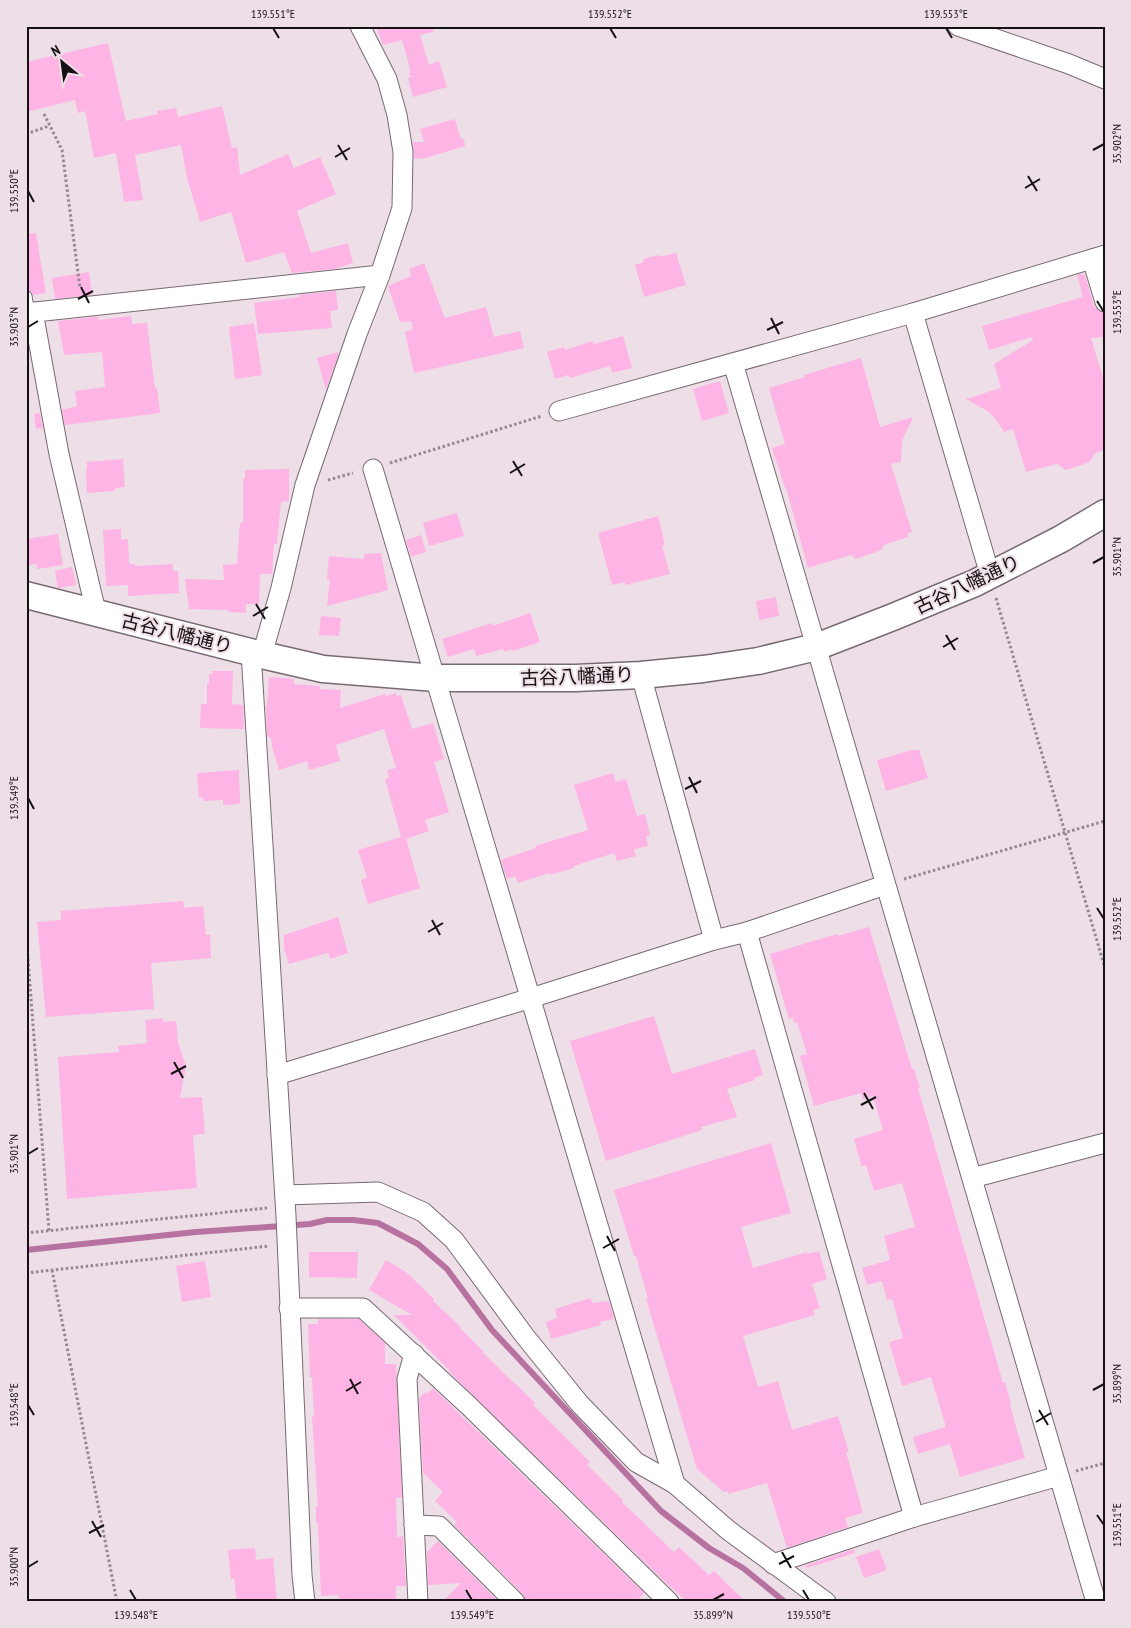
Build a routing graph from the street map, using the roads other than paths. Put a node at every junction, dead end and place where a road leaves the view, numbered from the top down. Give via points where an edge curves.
1 (360, 26) edge
2 (958, 26) edge
3 (1105, 79) edge
4 (1098, 257) edge
5 (380, 276) junction
6 (1105, 302) edge
7 (29, 308) edge
8 (913, 313) junction
9 (733, 364) junction
10 (559, 411) road end
11 (373, 469) road end
12 (1105, 513) edge
13 (990, 575) junction
14 (26, 595) edge
15 (96, 612) junction
16 (816, 647) junction
17 (257, 654) junction
18 (641, 675) junction
19 (436, 678) junction
20 (884, 885) junction
21 (747, 932) junction
22 (714, 940) junction
23 (531, 998) junction
24 (277, 1075) junction
25 (1105, 1143) edge
26 (972, 1178) junction
27 (285, 1201) junction
28 (289, 1308) junction
29 (414, 1354) junction
30 (1059, 1476) junction
31 (675, 1484) junction
32 (914, 1518) junction
33 (414, 1524) junction
34 (773, 1564) junction
35 (305, 1602) edge
36 (418, 1602) edge
37 (515, 1602) edge
38 (669, 1602) edge
39 (826, 1602) edge
40 (1096, 1602) edge

1 - 5 street via 387,79 397,115 402,152 402,208
2 - 3 street
4 - 6 street
4 - 8 street
5 - 7 street via 83,307
5 - 17 street via 305,485 281,588
7 - 15 street
8 - 9 street
8 - 13 street
9 - 10 street
9 - 16 street
11 - 19 street
12 - 13 street, 古谷八幡通り
13 - 16 street, 古谷八幡通り
14 - 15 street, 古谷八幡通り
15 - 17 street, 古谷八幡通り
16 - 18 street, 古谷八幡通り via 749,662
16 - 20 street
17 - 19 street, 古谷八幡通り via 323,668
17 - 24 street
18 - 19 street, 古谷八幡通り
18 - 22 street
19 - 23 street
20 - 21 street
20 - 26 street
21 - 22 street
21 - 32 street
22 - 23 street
23 - 24 street
23 - 31 street
24 - 27 street
25 - 26 street
26 - 30 street
27 - 28 street
27 - 31 street via 378,1192 423,1212 454,1240 579,1403 636,1462
28 - 29 street via 363,1308
28 - 35 street
29 - 33 street via 406,1379
29 - 38 street
30 - 32 street
30 - 40 street
31 - 34 street
32 - 34 street
33 - 36 street
33 - 37 street via 439,1526
34 - 39 street

